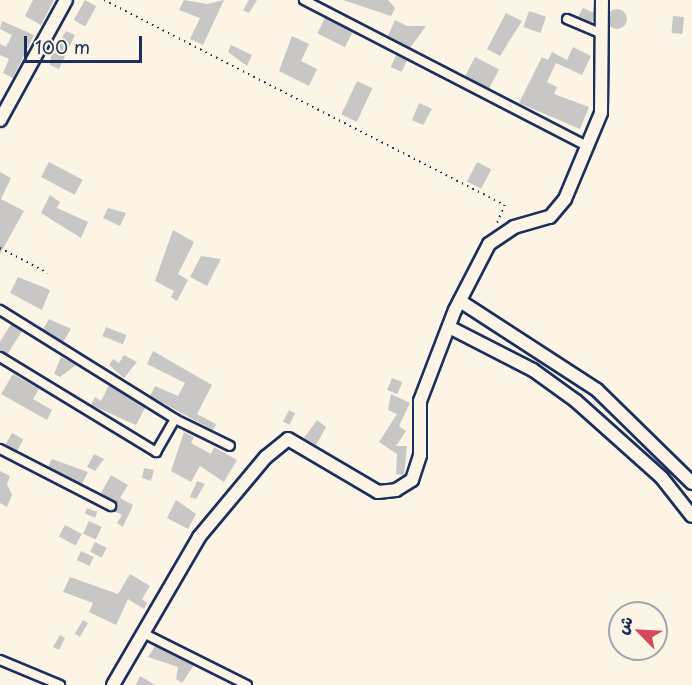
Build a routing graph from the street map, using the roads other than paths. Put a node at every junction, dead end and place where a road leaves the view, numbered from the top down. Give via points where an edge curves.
1 (66, 0) edge
2 (304, 0) edge
3 (602, 0) edge
4 (567, 19) dead end
5 (602, 34) junction
6 (0, 120) edge
7 (587, 146) junction
8 (460, 301) junction
9 (0, 310) edge
10 (448, 327) junction
11 (0, 357) edge
12 (175, 420) junction
13 (230, 446) dead end
14 (0, 449) edge
15 (692, 483) edge
16 (111, 506) dead end
17 (692, 516) edge
18 (145, 634) junction
19 (0, 660) edge
20 (60, 685) edge
21 (113, 685) edge
22 (247, 685) edge

1 - 6 street
2 - 7 street
3 - 5 street
4 - 5 street
5 - 7 street via 601,113
7 - 8 street via 565,199 550,217 514,227 489,244
8 - 10 street
8 - 15 street via 597,390
9 - 12 street
10 - 17 street via 533,370 576,401 662,478
10 - 18 street via 420,401 420,454 412,480 396,490 378,492 288,439 266,457 199,537
11 - 12 street via 156,452
12 - 13 street
14 - 16 street
18 - 21 street
18 - 22 street
19 - 20 street

